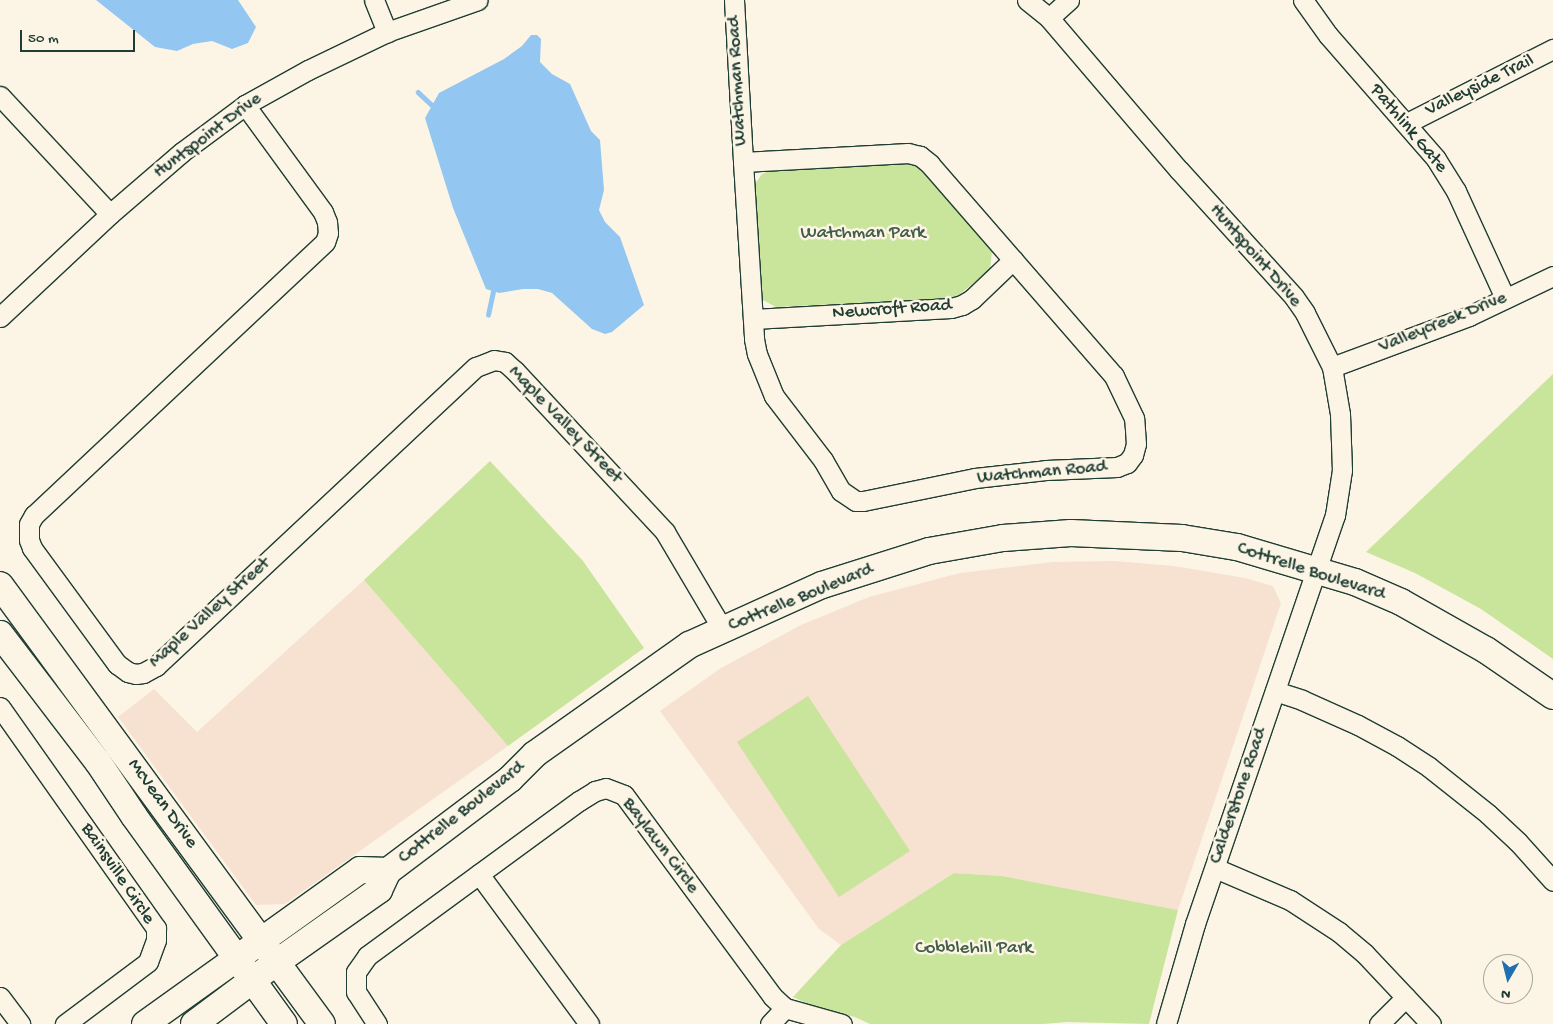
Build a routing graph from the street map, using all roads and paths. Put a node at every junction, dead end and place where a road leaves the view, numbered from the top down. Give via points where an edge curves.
1 (374, 0) edge
2 (478, 0) edge
3 (734, 0) edge
4 (1069, 0) edge
5 (1303, 0) edge
6 (1033, 1) edge
7 (1049, 18) junction
8 (387, 32) junction
9 (1553, 49) edge
10 (0, 96) edge
11 (246, 105) junction
12 (1408, 123) junction
13 (743, 162) junction
14 (110, 214) junction
15 (1013, 260) junction
16 (1553, 276) edge
17 (1505, 298) junction
18 (0, 316) edge
19 (753, 319) junction
20 (1332, 367) junction
21 (1316, 570) junction
22 (0, 585) edge
23 (723, 630) junction
24 (0, 634) edge
25 (1275, 692) junction
26 (1553, 696) edge
27 (0, 707) edge
28 (1215, 868) junction
29 (388, 871) junction
30 (479, 874) junction
31 (1553, 881) edge
32 (261, 940) junction
33 (236, 957) junction
34 (277, 962) junction
35 (252, 980) junction
36 (0, 997) edge
37 (1406, 997) junction
38 (785, 1008) junction
39 (20, 1024) edge
40 (65, 1024) edge
41 (145, 1024) edge
42 (194, 1024) edge
43 (284, 1024) edge
44 (322, 1024) edge
45 (377, 1024) edge
46 (589, 1024) edge
47 (770, 1024) edge
48 (842, 1024) edge
49 (1166, 1024) edge
50 (1379, 1024) edge
51 (1431, 1024) edge

1 - 8 street
2 - 8 street, Huntspoint Drive
3 - 13 street, Watchman Road
4 - 7 street
5 - 12 street, Pathlink Gate via 1355,67
6 - 7 street, Huntspoint Drive
7 - 20 street, Huntspoint Drive via 1179,170 1282,282 1305,313
8 - 11 street, Huntspoint Drive via 308,70
9 - 12 street, Valleyside Trail
10 - 14 street
11 - 14 street, Huntspoint Drive via 182,152
11 - 23 street, Maple Valley Street via 323,212 328,233 325,242 29,524 32,548 117,664 136,674 156,666 476,367 494,360 505,362 515,371 665,532
12 - 17 street, Pathlink Gate via 1436,158 1456,191
13 - 15 street, Watchman Road via 900,153 920,156
13 - 19 street, Watchman Road
14 - 18 street, Huntspoint Drive
15 - 19 street, Newcroft Road via 962,305
15 - 19 street, Watchman Road via 1114,376 1134,418 1136,444 1127,463 1117,467 975,478 872,500 856,500 841,491 823,460 774,396 757,354
16 - 17 street, Valleycreek Drive
17 - 20 street, Valleycreek Drive via 1418,336
20 - 21 street, Huntspoint Drive via 1340,414 1342,470 1335,515
21 - 23 main road, Cottrelle Boulevard via 1237,547 1182,538 1089,533 1022,536 966,543 887,563 803,592
21 - 25 street, Calderstone Road
21 - 26 main road, Cottrelle Boulevard via 1355,582 1426,615 1486,650
22 - 32 main road, McVean Drive
23 - 29 main road, Cottrelle Boulevard via 689,645 535,754 510,779
24 - 33 main road, McVean Drive via 98,762
25 - 28 street, Calderstone Road
25 - 31 street via 1302,700 1358,725 1429,767 1488,814
27 - 40 street, Bainsville Circle via 156,928 156,940 148,962
28 - 37 street via 1262,887 1317,917 1365,954
28 - 49 street, Calderstone Road
29 - 32 main road, Cottrelle Boulevard via 360,870
29 - 34 main road, Cottrelle Boulevard via 379,890
30 - 38 street, Baylawn Circle via 595,791 606,788 618,791 635,809 757,977
30 - 45 street, Baylawn Circle via 360,964 356,972 356,992
30 - 46 street
32 - 33 main road, Cottrelle Boulevard
32 - 34 main road, McVean Drive
33 - 35 main road, McVean Drive
33 - 41 main road, Cottrelle Boulevard
34 - 35 main road, Cottrelle Boulevard
34 - 44 main road, McVean Drive
35 - 42 main road, Cottrelle Boulevard
35 - 43 main road, McVean Drive
36 - 39 street
37 - 50 street
37 - 51 street
38 - 47 street
38 - 48 street

